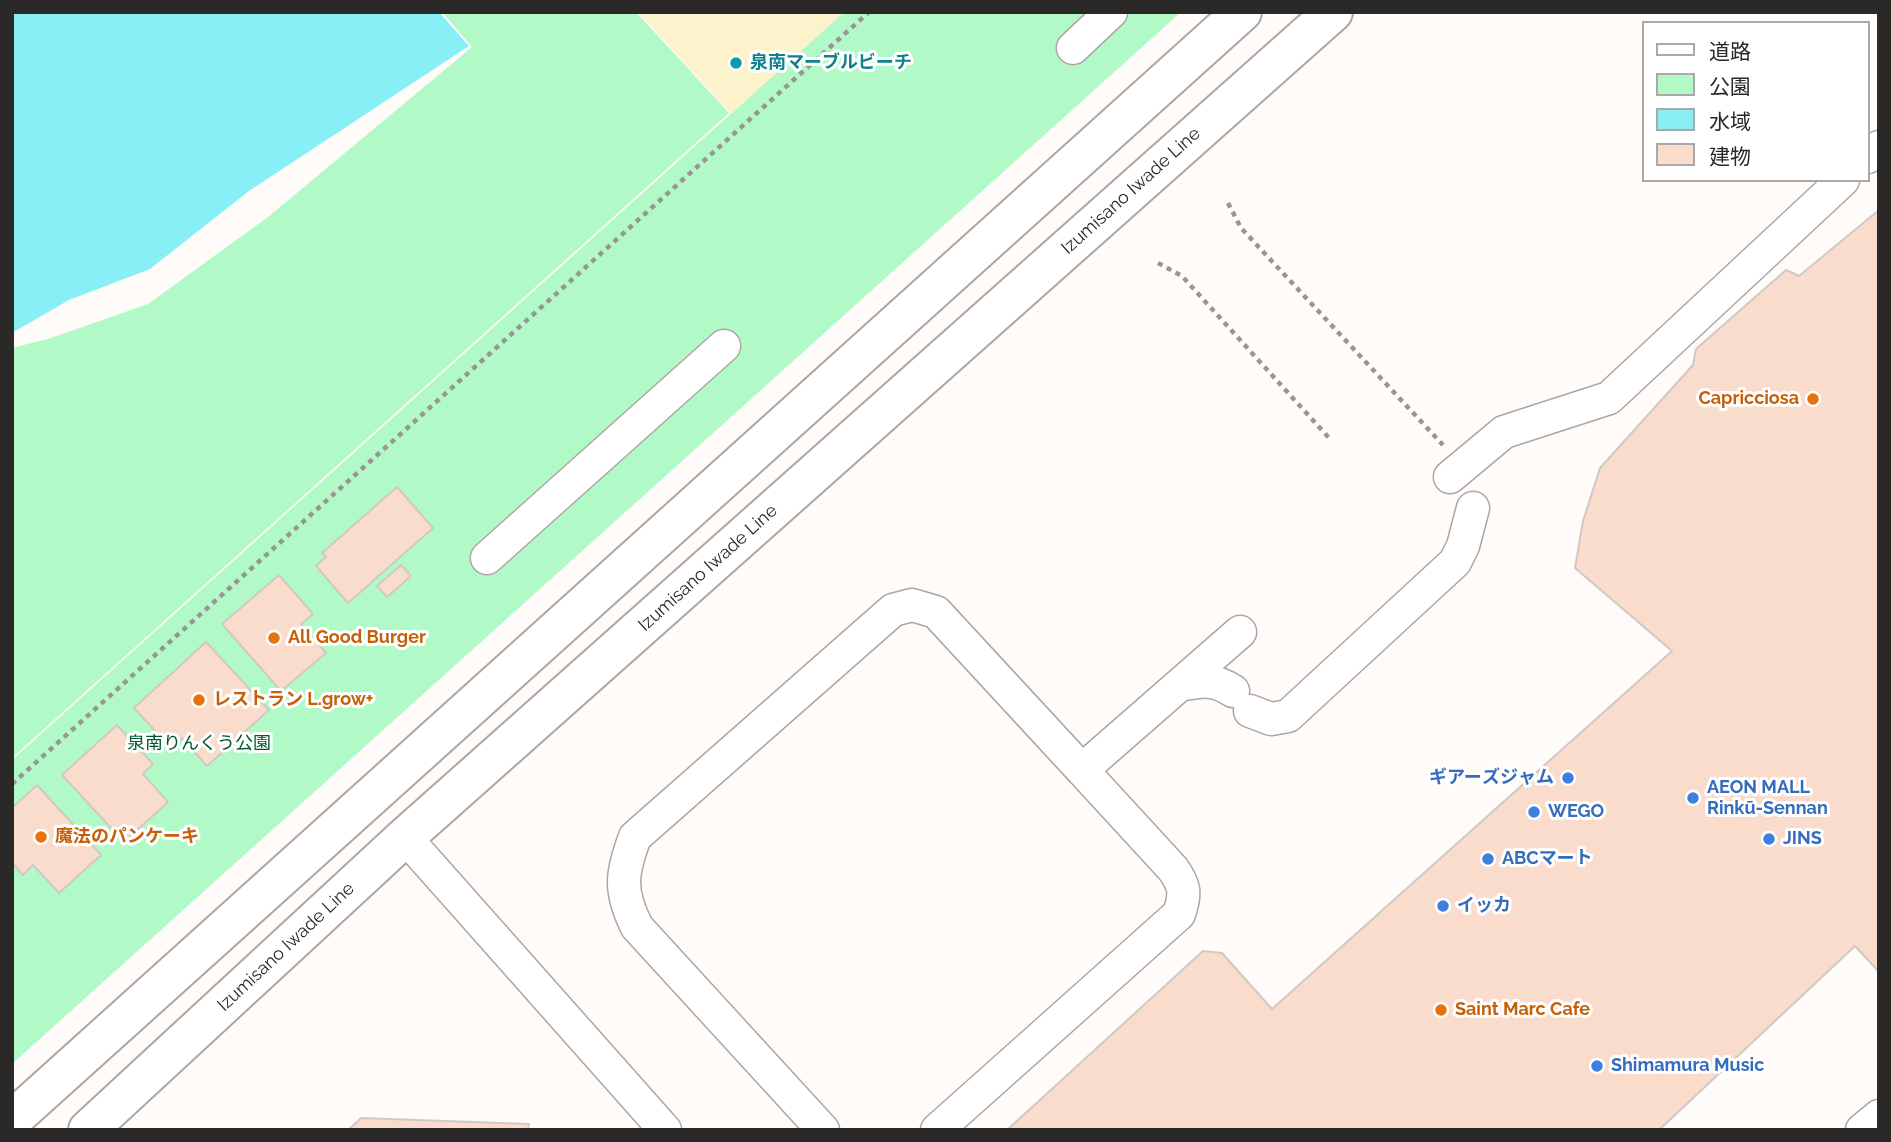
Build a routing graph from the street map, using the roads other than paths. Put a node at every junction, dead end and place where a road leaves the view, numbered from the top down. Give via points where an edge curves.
1 (1092, 12) edge
2 (1111, 12) edge
3 (1242, 12) edge
4 (1333, 12) edge
5 (1841, 182) edge
6 (728, 351) dead end
7 (1450, 477) dead end
8 (1473, 508) dead end
9 (491, 563) dead end
10 (1240, 632) dead end
11 (1180, 685) junction
12 (1082, 770) junction
13 (405, 837) junction
14 (1879, 1115) edge
15 (12, 1120) edge
16 (88, 1130) edge
17 (665, 1130) edge
18 (823, 1130) edge
19 (937, 1130) edge
20 (1862, 1130) edge

1 - 2 street via 1069,43
3 - 15 main road
4 - 13 main road, Izumisano Iwade Line
5 - 7 street via 1609,398 1504,432
6 - 9 street
8 - 11 street via 1455,562 1289,716 1271,719 1221,683
10 - 11 street
11 - 12 street
12 - 18 street via 936,612 912,605 893,610 635,837 623,884 637,927
12 - 19 street via 1183,883 1179,914
13 - 16 main road, Izumisano Iwade Line
13 - 17 street
14 - 20 street

